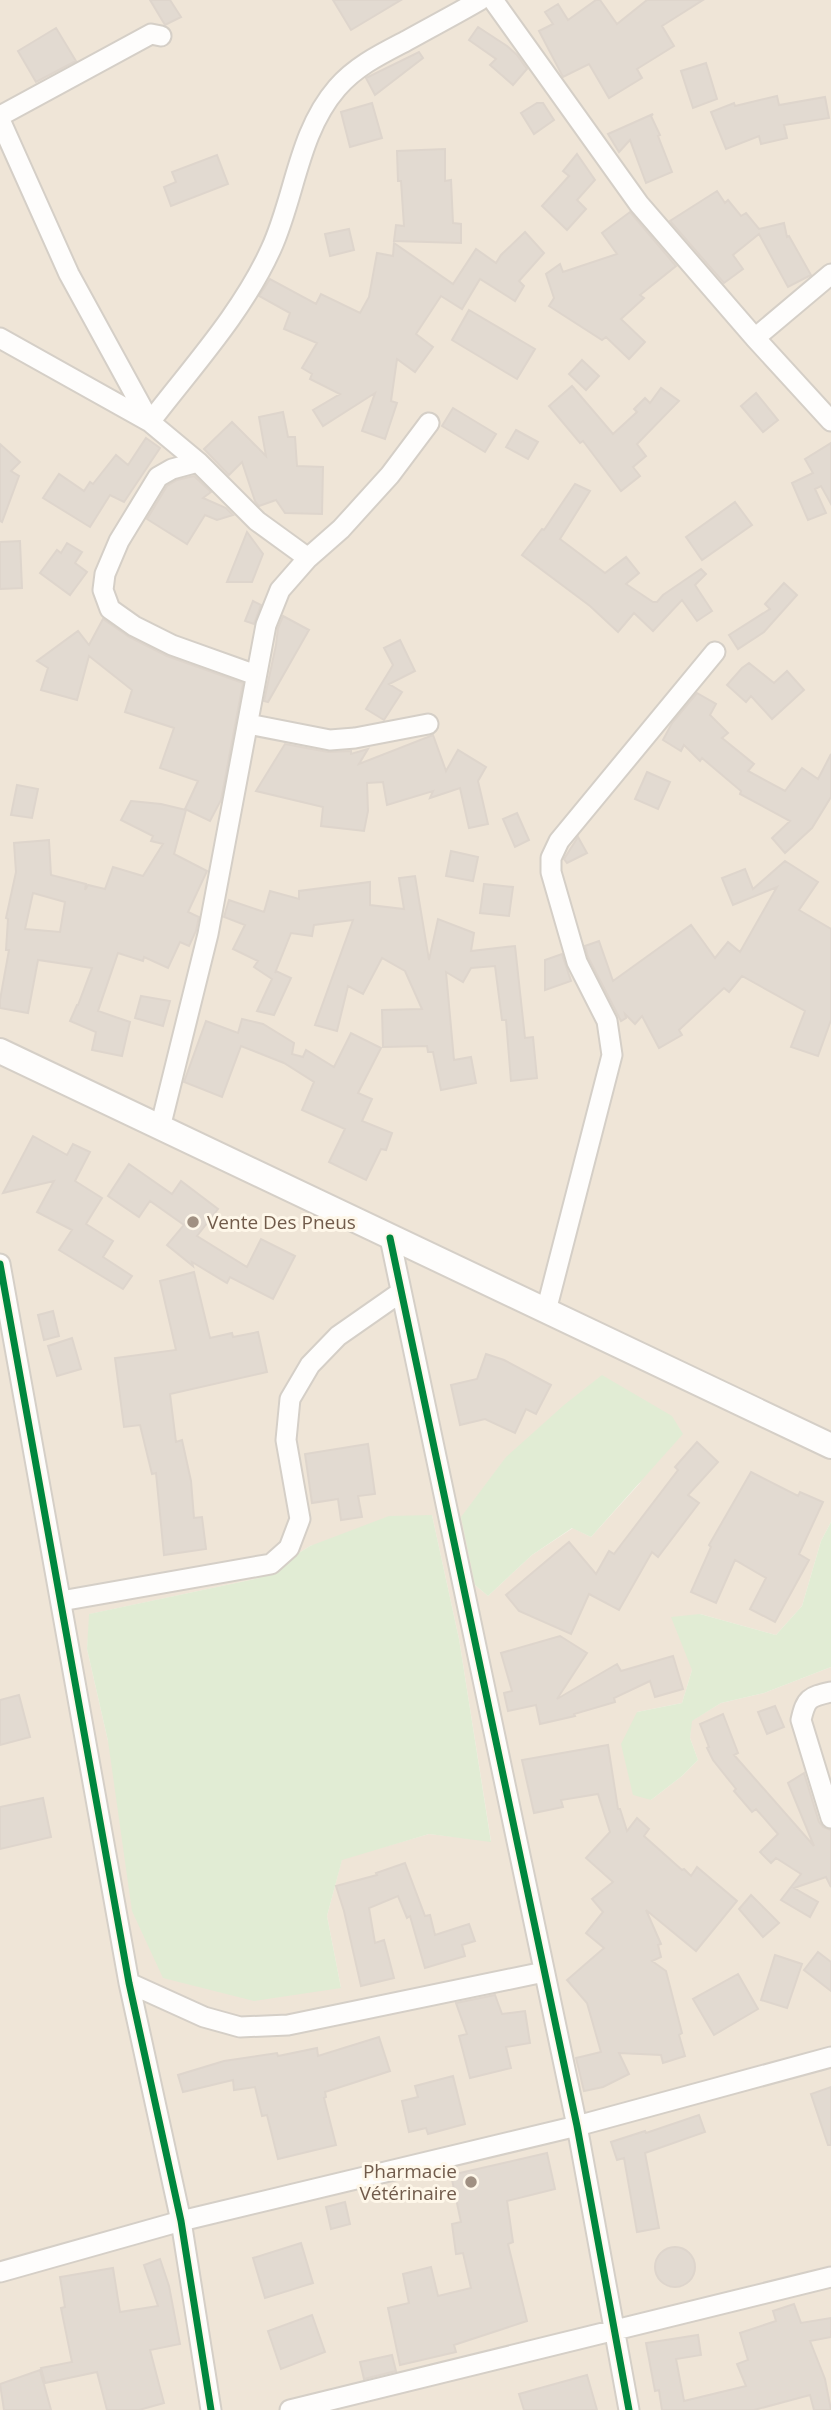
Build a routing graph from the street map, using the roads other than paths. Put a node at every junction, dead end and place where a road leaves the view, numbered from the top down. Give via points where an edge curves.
1 (481, 0) edge
2 (493, 0) edge
3 (162, 36) dead end
4 (0, 118) edge
5 (831, 274) edge
6 (0, 338) edge
7 (755, 338) junction
8 (831, 421) edge
9 (149, 422) junction
10 (429, 423) dead end
11 (198, 463) junction
12 (308, 558) junction
13 (715, 652) dead end
14 (256, 675) junction
15 (247, 723) junction
16 (428, 723) dead end
17 (0, 1051) edge
18 (159, 1128) junction
19 (390, 1238) junction
20 (0, 1264) edge
21 (401, 1292) junction
22 (546, 1311) junction
23 (831, 1446) edge
24 (61, 1601) junction
25 (831, 1692) edge
26 (831, 1818) edge
27 (544, 1972) junction
28 (129, 1983) junction
29 (831, 2057) edge
30 (577, 2126) junction
31 (181, 2221) junction
32 (0, 2272) edge
33 (831, 2277) edge
34 (614, 2332) junction
35 (211, 2410) edge
36 (290, 2410) edge
37 (629, 2410) edge

1 - 9 street via 357,67 337,88 321,110 256,280
2 - 7 street via 639,204
3 - 4 street via 151,34
4 - 9 street via 69,274
5 - 7 street
6 - 9 street
7 - 8 street
9 - 11 street
10 - 12 street via 390,475
11 - 12 street via 257,521
11 - 14 street via 172,469 158,478 119,541 103,590 110,609 134,626
12 - 14 street via 280,590 266,625
13 - 22 street via 568,831 551,858 577,962 607,1021 612,1055
14 - 15 street
15 - 16 street via 330,740
15 - 18 street via 208,934
17 - 18 street
18 - 19 street
19 - 21 street
19 - 22 street
20 - 24 street
21 - 24 street via 338,1336 310,1365 290,1399 286,1440 300,1519 289,1548 271,1564
21 - 27 street
22 - 23 street
24 - 28 street
25 - 26 street via 812,1696 801,1720
27 - 28 street via 288,2025 240,2027 204,2017
27 - 30 street
28 - 31 street
29 - 30 street
30 - 31 street
30 - 34 street
31 - 32 street
31 - 35 street
33 - 34 street
34 - 36 street
34 - 37 street

